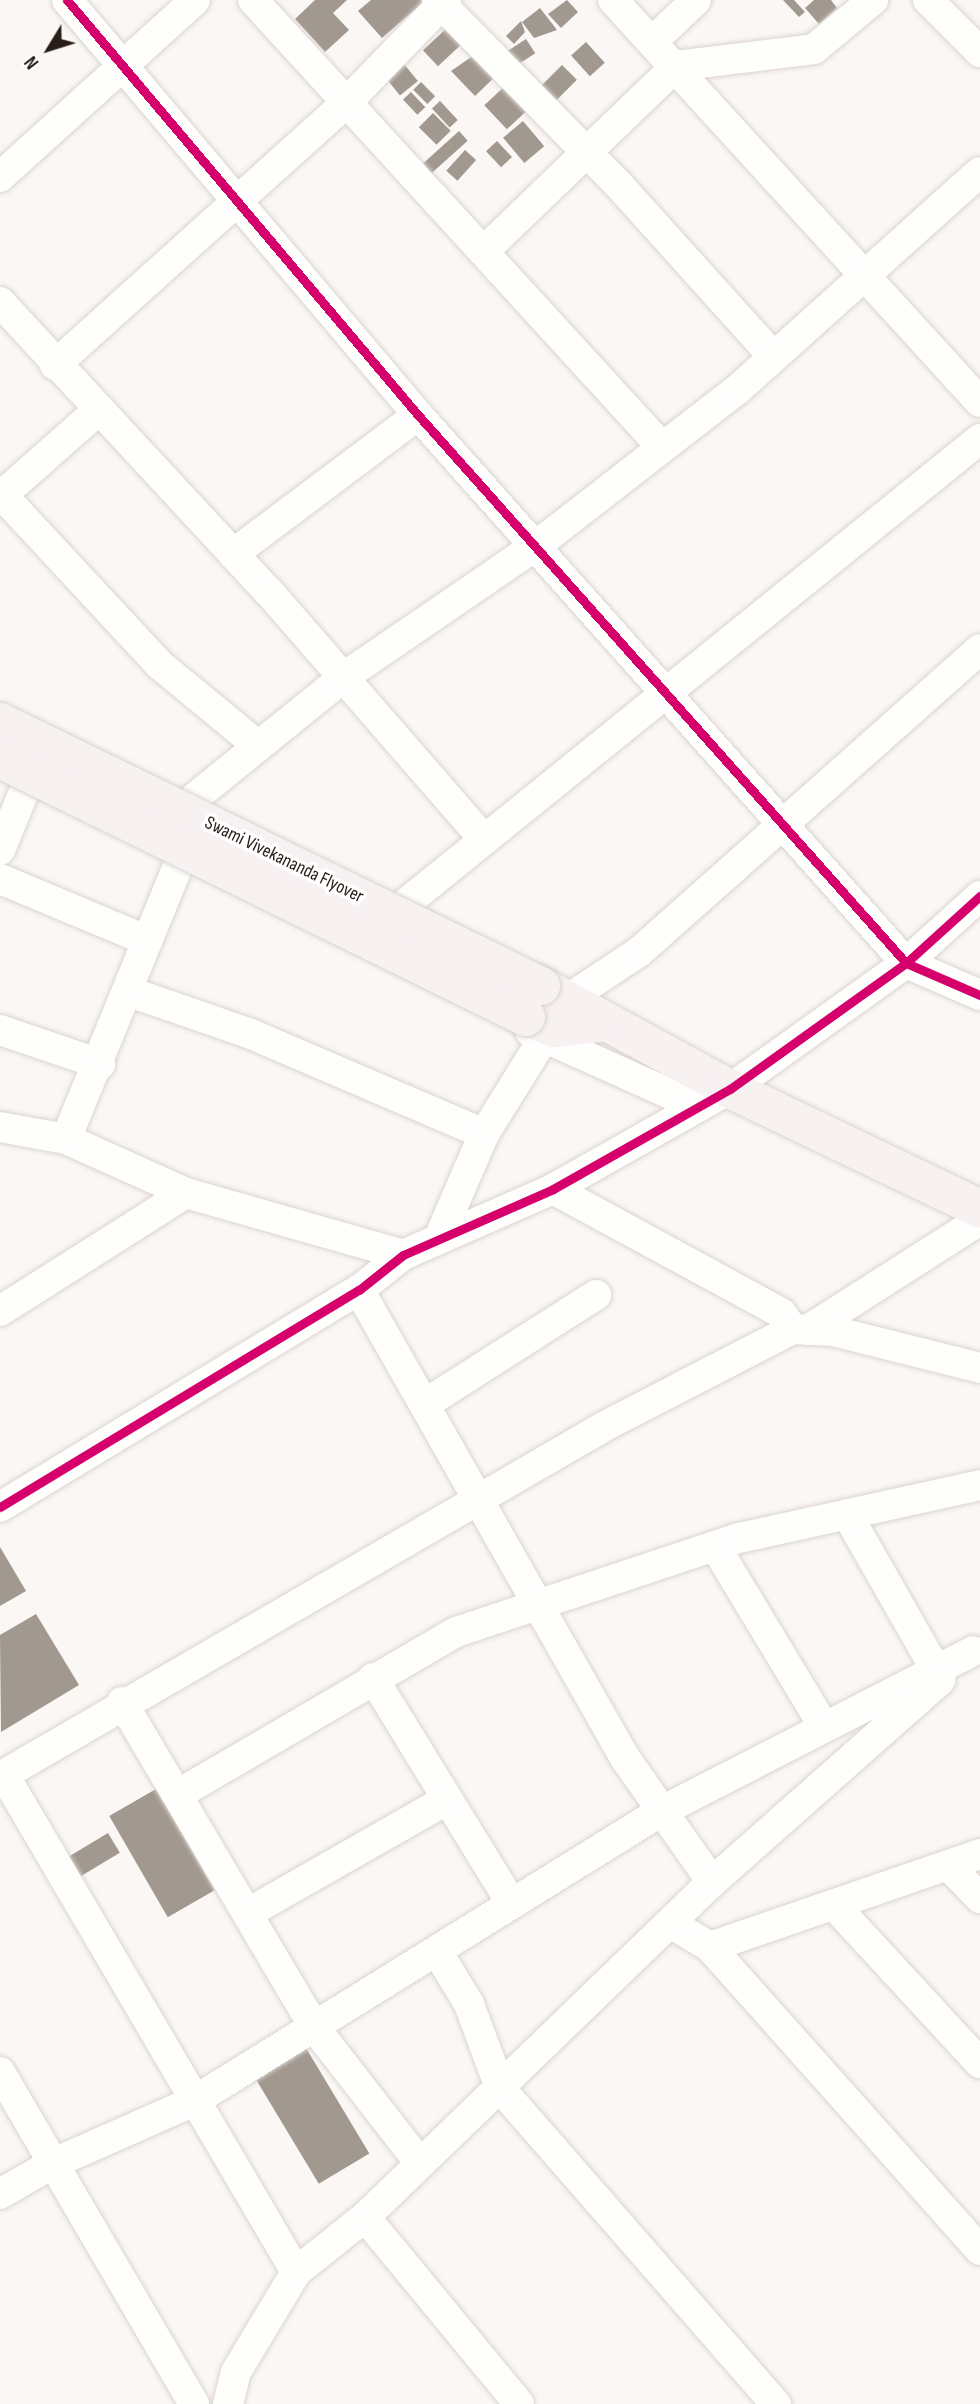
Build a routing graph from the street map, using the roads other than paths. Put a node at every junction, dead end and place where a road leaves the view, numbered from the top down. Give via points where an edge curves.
1 (67, 0) edge
2 (195, 0) edge
3 (253, 0) edge
4 (613, 0) edge
5 (696, 0) edge
6 (873, 0) edge
7 (928, 0) edge
8 (441, 2) edge
9 (653, 41) junction
10 (980, 52) edge
11 (677, 65) junction
12 (118, 68) junction
13 (348, 101) junction
14 (590, 155) junction
15 (980, 172) edge
16 (0, 177) edge
17 (232, 200) junction
18 (484, 251) junction
19 (866, 271) junction
20 (0, 302) edge
21 (773, 356) junction
22 (55, 365) junction
23 (980, 402) edge
24 (96, 412) junction
25 (418, 415) junction
26 (980, 439) edge
27 (661, 446) junction
28 (1, 496) edge
29 (537, 545) junction
30 (233, 554) junction
31 (980, 649) edge
32 (344, 677) junction
33 (664, 690) junction
34 (0, 722) edge
35 (256, 744) junction
36 (0, 759) edge
37 (13, 781) edge
38 (784, 824) junction
39 (484, 838) junction
40 (142, 843) junction
41 (0, 850) edge
42 (180, 861) junction
43 (0, 880) edge
44 (980, 896) edge
45 (148, 941) junction
46 (355, 946) junction
47 (906, 963) junction
48 (127, 991) junction
49 (980, 995) edge
50 (547, 1014) junction
51 (0, 1030) edge
52 (98, 1064) junction
53 (715, 1098) junction
54 (0, 1127) edge
55 (484, 1134) junction
56 (66, 1139) junction
57 (553, 1189) junction
58 (186, 1193) junction
59 (980, 1209) edge
60 (980, 1220) edge
61 (439, 1238) junction
62 (403, 1255) junction
63 (359, 1290) junction
64 (596, 1295) dead end
65 (0, 1311) edge
66 (801, 1329) junction
67 (980, 1368) edge
68 (425, 1404) junction
69 (980, 1485) edge
70 (478, 1500) junction
71 (0, 1507) edge
72 (847, 1514) junction
73 (715, 1546) junction
74 (540, 1606) junction
75 (977, 1648) edge
76 (936, 1670) junction
77 (373, 1678) junction
78 (122, 1702) junction
79 (824, 1727) junction
80 (2, 1776) edge
81 (177, 1795) junction
82 (446, 1800) junction
83 (660, 1812) junction
84 (980, 1854) edge
85 (949, 1866) junction
86 (712, 1882) junction
87 (980, 1898) edge
88 (509, 1901) junction
89 (834, 1905) junction
90 (248, 1913) junction
91 (672, 1924) junction
92 (710, 1947) junction
93 (438, 1953) junction
94 (314, 2028) junction
95 (980, 2063) edge
96 (0, 2072) edge
97 (500, 2088) junction
98 (194, 2101) junction
99 (419, 2162) junction
100 (52, 2164) junction
101 (0, 2194) edge
102 (365, 2217) junction
103 (980, 2250) edge
104 (296, 2273) junction
105 (236, 2372) junction
106 (194, 2404) edge
107 (202, 2404) edge
108 (228, 2404) edge
109 (519, 2404) edge
110 (776, 2404) edge

1 - 12 street
2 - 12 street
3 - 13 street
4 - 9 street
5 - 9 street
6 - 11 street via 814,49
7 - 10 street
8 - 13 street
8 - 14 street
9 - 11 street
11 - 14 street
11 - 19 street
12 - 16 street
12 - 17 street
13 - 17 street
13 - 18 street
14 - 18 street
14 - 21 street
15 - 19 street
17 - 22 street
17 - 25 street
18 - 27 street
19 - 21 street
19 - 23 street
20 - 22 street
21 - 27 street
22 - 24 street
24 - 28 street
24 - 30 street
25 - 29 street
25 - 30 street
26 - 33 street
27 - 29 street
28 - 35 street via 160,665
29 - 32 street
29 - 33 street
30 - 32 street
31 - 38 street
32 - 35 street
32 - 39 street
33 - 38 street
33 - 39 street
34 - 50 main road, Swami Vivekananda Flyover, bridge
35 - 40 street
36 - 50 main road, Swami Vivekananda Flyover, bridge
37 - 40 street
37 - 41 street
38 - 47 street
38 - 50 street via 639,952
39 - 46 street
40 - 42 street
42 - 45 street
42 - 46 street
43 - 45 street
44 - 47 street
45 - 48 street
46 - 50 street
47 - 49 street
47 - 53 street
48 - 52 street
48 - 55 street via 251,1034
50 - 53 street
50 - 53 main road via 598,1023
50 - 55 street
51 - 52 street
52 - 56 street
53 - 57 street
53 - 59 main road
54 - 56 street
55 - 61 street
56 - 58 street
57 - 61 street
57 - 66 street via 781,1313
58 - 62 street
58 - 65 street
60 - 66 street
61 - 62 street
62 - 63 street
63 - 68 street
63 - 71 street
64 - 68 street
66 - 67 street
66 - 70 street
68 - 70 street
69 - 72 street
70 - 74 street
70 - 78 street
72 - 73 street
72 - 76 street
73 - 74 street
73 - 79 street
74 - 77 street via 456,1632
74 - 83 street
75 - 76 street
75 - 86 street
76 - 79 street
77 - 81 street
77 - 82 street
78 - 80 street
78 - 81 street
79 - 83 street
80 - 98 street
81 - 90 street
82 - 88 street
82 - 90 street
83 - 86 street
83 - 88 street
84 - 85 street
85 - 87 street
85 - 89 street
86 - 91 street
88 - 93 street
89 - 92 street
89 - 95 street
90 - 94 street
91 - 92 street
91 - 97 street
92 - 103 street
93 - 94 street
93 - 97 street via 469,2004
94 - 98 street
94 - 99 street
96 - 100 street
97 - 99 street
97 - 110 street
98 - 100 street
98 - 104 street
99 - 102 street
100 - 101 street
100 - 106 street
102 - 104 street
102 - 109 street
104 - 105 street
105 - 107 street
105 - 108 street

